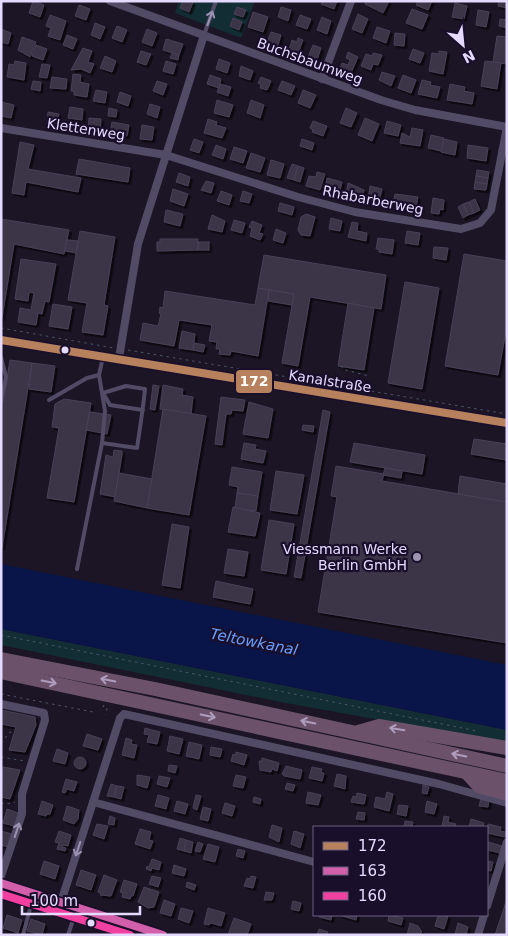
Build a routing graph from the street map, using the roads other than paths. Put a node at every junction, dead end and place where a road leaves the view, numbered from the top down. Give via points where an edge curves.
1 (110, 1) edge
2 (216, 1) edge
3 (351, 1) edge
4 (204, 35) junction
5 (322, 80) junction
6 (507, 127) edge
7 (1, 128) edge
8 (166, 155) junction
9 (2, 342) edge
10 (104, 351) junction
11 (1, 357) edge
12 (118, 358) junction
13 (99, 375) junction
14 (103, 393) junction
15 (49, 400) dead end
16 (1, 401) edge
17 (142, 410) junction
18 (507, 423) edge
19 (102, 443) junction
20 (77, 569) dead end
21 (1, 659) edge
22 (1, 672) edge
23 (1, 704) edge
24 (355, 733) junction
25 (507, 748) edge
26 (507, 766) edge
27 (468, 774) junction
28 (507, 781) edge
29 (507, 794) edge
30 (93, 802) junction
31 (507, 803) edge
32 (507, 842) edge
33 (313, 862) edge
34 (1, 876) edge
35 (1, 883) edge
36 (34, 894) junction
37 (61, 902) junction
38 (488, 903) edge
39 (77, 908) junction
40 (484, 916) edge
41 (23, 935) edge
42 (68, 935) edge
43 (164, 935) edge
44 (478, 935) edge

1 - 4 street, Buchsbaumweg
4 -> 2 lane
3 - 5 street
4 - 5 street, Buchsbaumweg
4 - 8 street
5 - 6 street, Buchsbaumweg via 415,110
6 - 8 street, Rhabarberweg via 491,210 480,223 466,228 355,212
7 - 8 street, Klettenweg
8 - 12 street via 138,244
9 - 10 street, Kanalstraße
10 - 12 street, Kanalstraße
10 - 13 lane
11 - 16 lane via 6,377
12 - 18 street, Kanalstraße
13 - 14 lane
13 - 15 lane via 87,378
14 - 17 lane via 110,405
14 - 17 lane via 126,386 145,389
14 - 19 lane
17 - 19 lane via 136,448
19 - 20 lane
24 -> 21 highway
22 -> 27 highway
34 -> 23 street via 22,814 22,798 45,720 44,713
25 -> 24 highway via 379,726
26 -> 24 highway
27 - 28 highway
27 - 29 highway via 479,786
30 - 31 street via 124,714 439,784
30 - 33 street
30 -> 37 street
32 - 38 street
35 - 36 street
36 - 37 street
36 - 41 lane
37 - 39 street
39 - 42 lane
39 - 43 street
40 - 44 street

